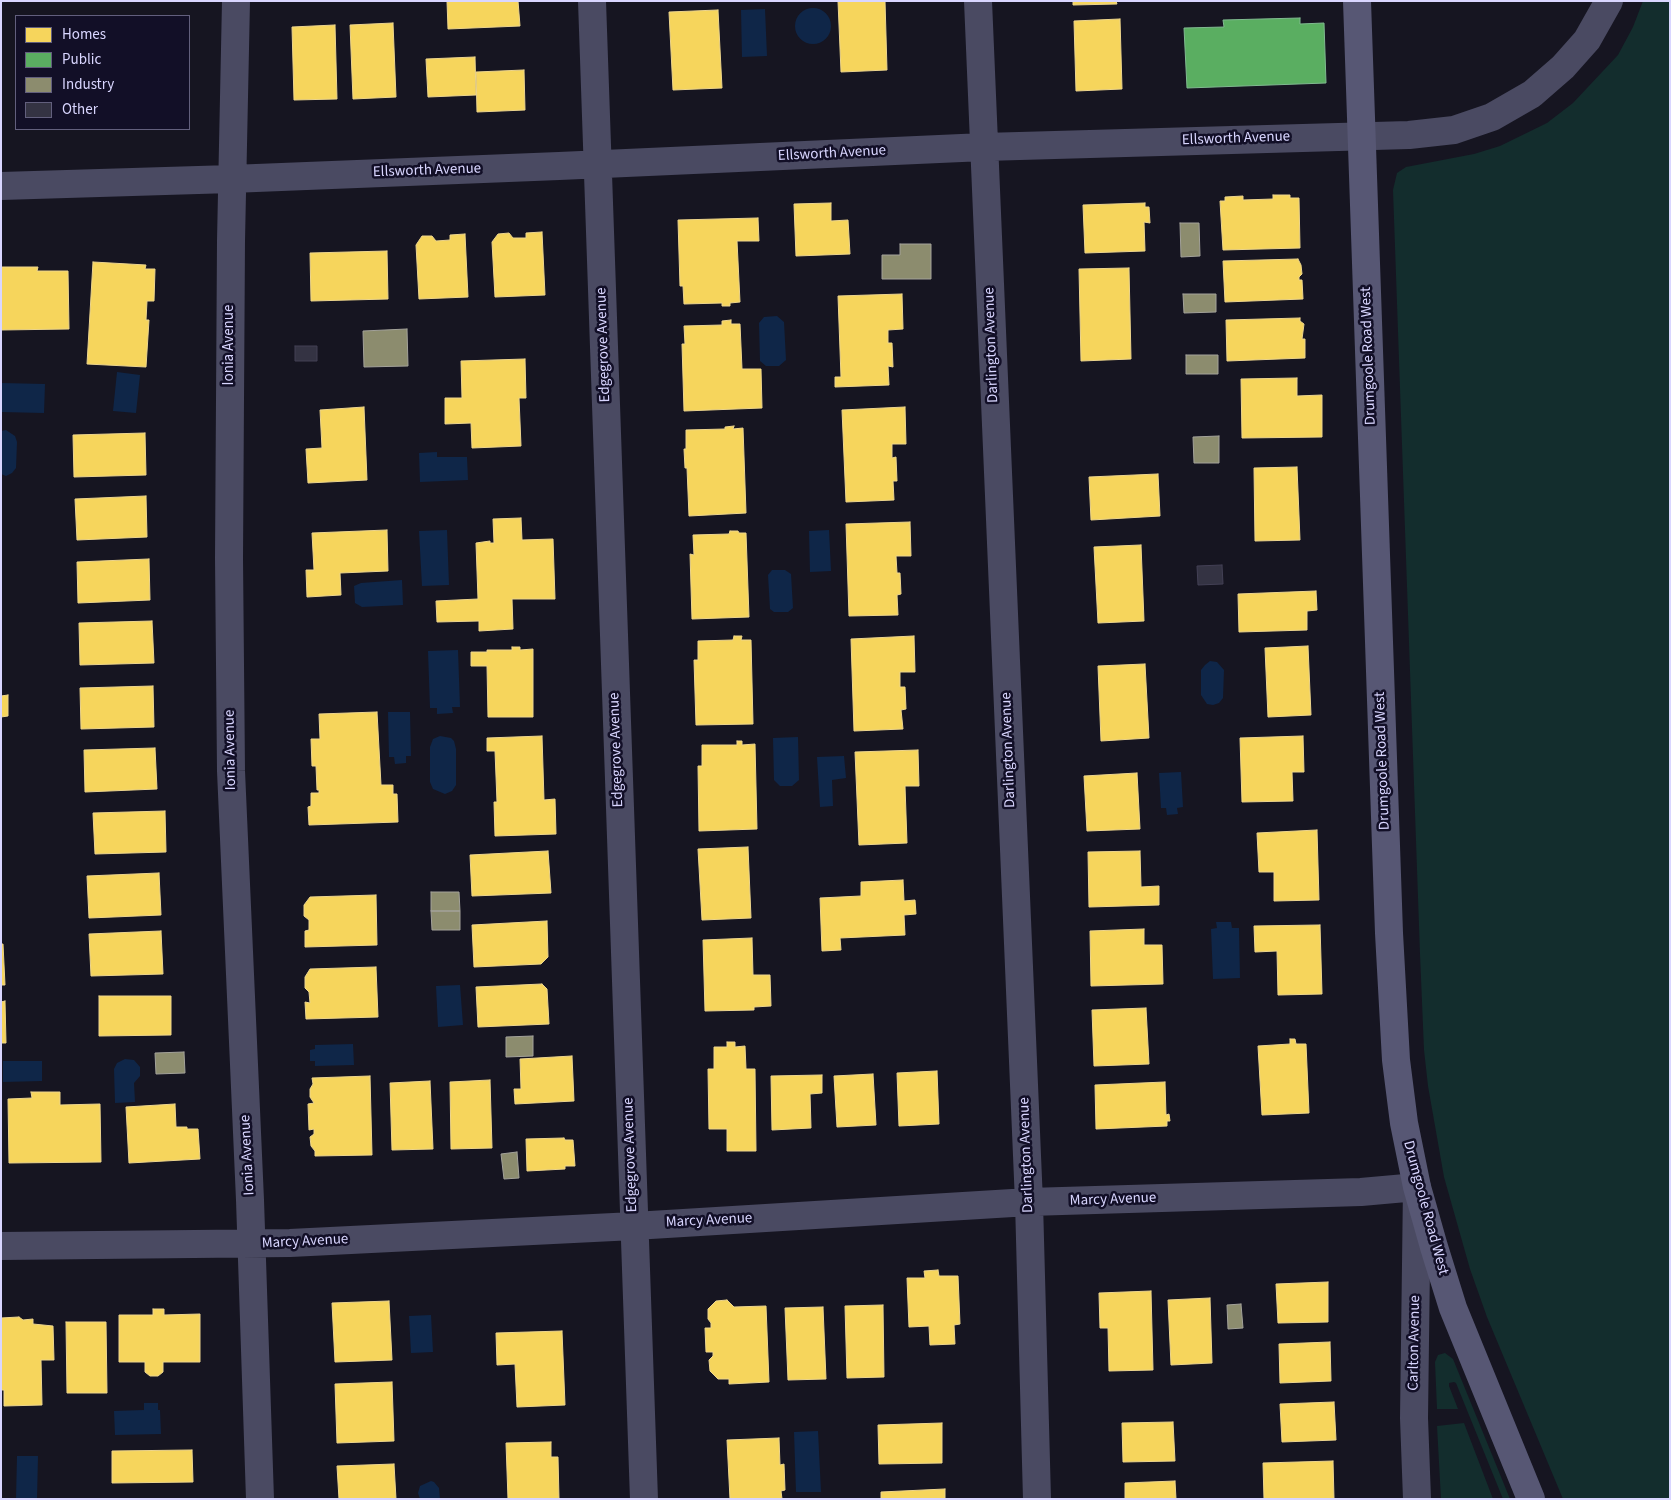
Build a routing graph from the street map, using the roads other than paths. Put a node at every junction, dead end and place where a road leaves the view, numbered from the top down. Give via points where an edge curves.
1 (236, 1) edge
2 (592, 1) edge
3 (978, 1) edge
4 (1357, 1) edge
5 (1609, 1) edge
6 (1362, 135) junction
7 (984, 146) junction
8 (598, 164) junction
9 (231, 179) junction
10 (1, 186) edge
11 (1416, 1187) junction
12 (1029, 1202) junction
13 (634, 1226) junction
14 (252, 1244) junction
15 (1, 1246) edge
16 (260, 1499) edge
17 (644, 1499) edge
18 (1038, 1499) edge
19 (1417, 1499) edge
20 (1532, 1499) edge

1 - 9 street, Ionia Avenue
2 - 8 street, Edgegrove Avenue
3 - 7 street, Darlington Avenue
4 - 6 main road, Drumgoole Road West
5 - 6 street, Ellsworth Avenue via 1587,40 1563,67 1532,94 1492,117 1454,130
6 - 7 street, Ellsworth Avenue
6 - 11 main road, Drumgoole Road West via 1392,999 1404,1123
7 - 8 street, Ellsworth Avenue
7 - 12 street, Darlington Avenue
8 - 9 street, Ellsworth Avenue
8 - 13 street, Edgegrove Avenue
9 - 10 street, Ellsworth Avenue
9 - 14 street, Ionia Avenue via 231,771
11 - 12 street, Marcy Avenue via 1352,1192
11 - 19 street, Carlton Avenue via 1414,1418
11 - 20 main road, Drumgoole Road West via 1453,1308
12 - 13 street, Marcy Avenue
12 - 18 street, Darlington Avenue
13 - 14 street, Marcy Avenue
13 - 17 street, Edgegrove Avenue
14 - 15 street, Marcy Avenue
14 - 16 street, Ionia Avenue

